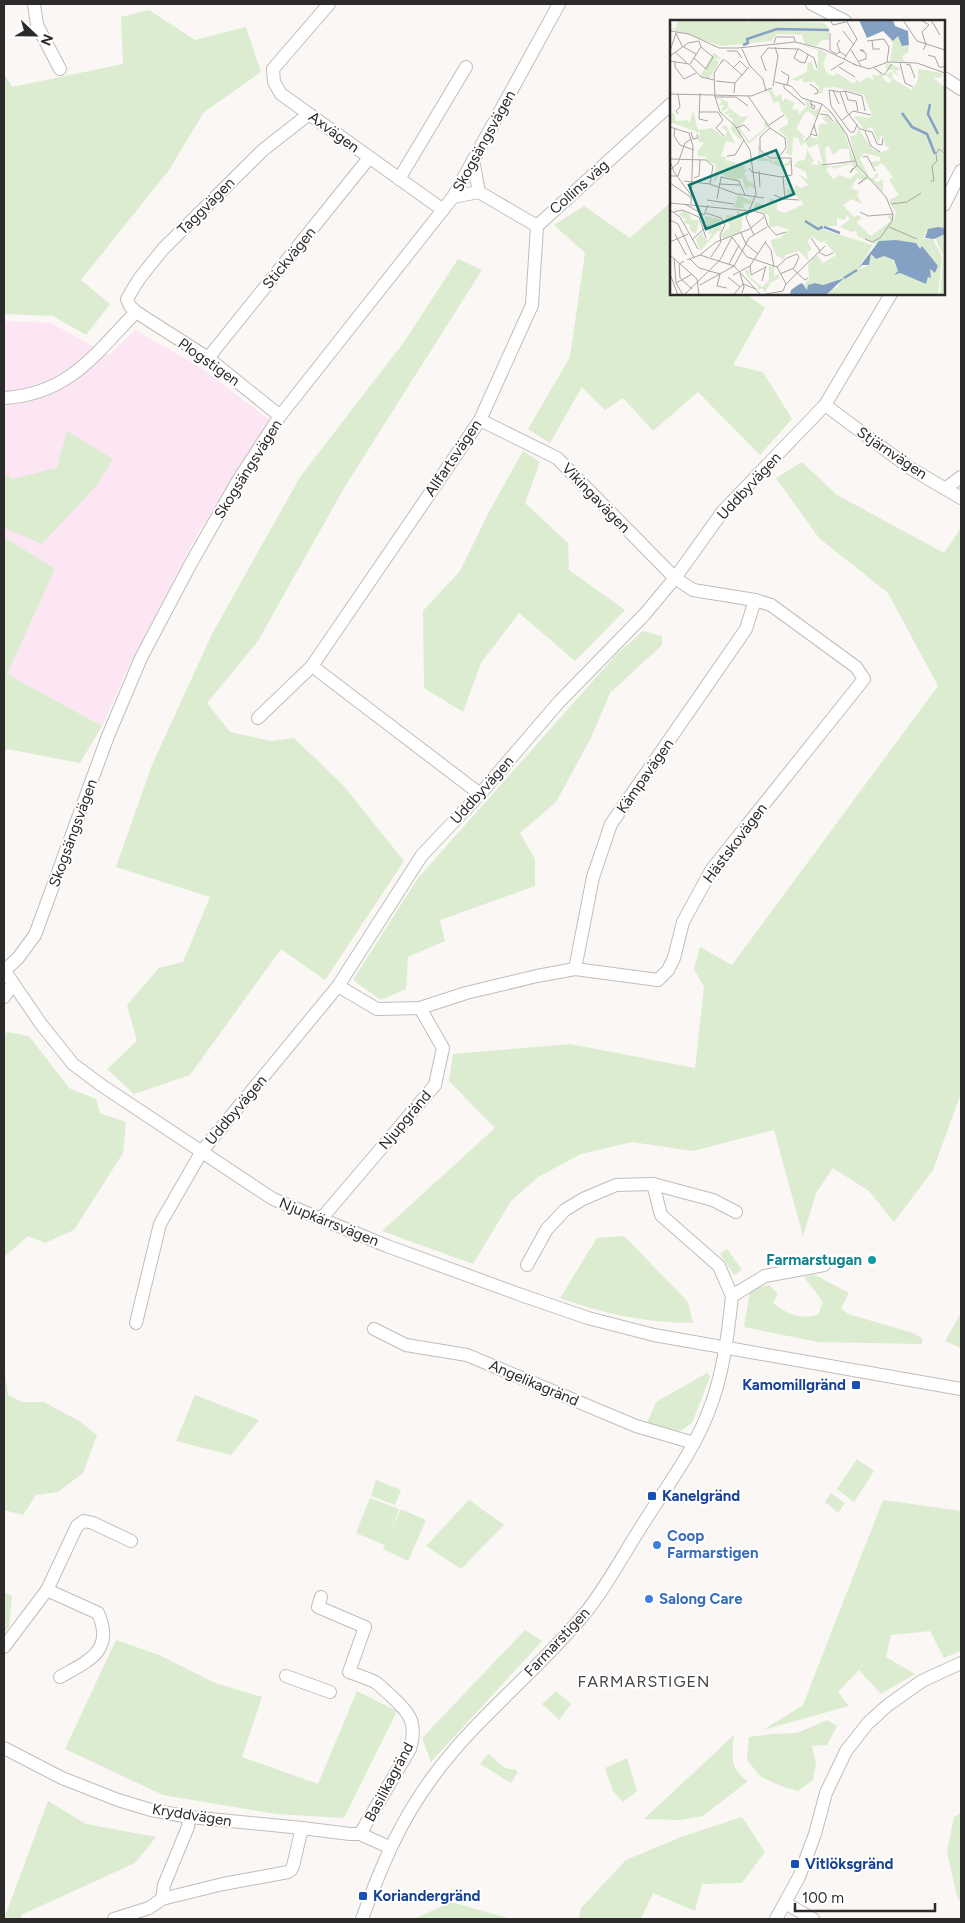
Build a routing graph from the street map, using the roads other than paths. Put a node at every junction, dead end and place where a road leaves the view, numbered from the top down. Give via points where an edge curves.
1 (34, 4) edge
2 (329, 4) edge
3 (559, 4) edge
4 (812, 4) edge
5 (843, 20) edge
6 (466, 67) dead end
7 (60, 69) dead end
8 (945, 79) edge
9 (961, 89) edge
10 (670, 105) edge
11 (309, 114) junction
12 (370, 158) junction
13 (473, 160) junction
14 (961, 171) edge
15 (399, 179) junction
16 (479, 192) junction
17 (453, 197) junction
18 (945, 203) edge
19 (443, 210) junction
20 (537, 226) junction
21 (890, 295) edge
22 (136, 312) junction
23 (208, 358) junction
24 (4, 398) edge
25 (824, 405) junction
26 (280, 416) junction
27 (480, 420) junction
28 (961, 477) edge
29 (946, 488) junction
30 (961, 498) edge
31 (675, 578) junction
32 (755, 600) junction
33 (312, 666) junction
34 (258, 718) dead end
35 (480, 794) junction
36 (575, 969) junction
37 (4, 971) edge
38 (13, 984) junction
39 (338, 986) junction
40 (4, 996) edge
41 (420, 1008) junction
42 (202, 1151) junction
43 (653, 1184) junction
44 (736, 1212) dead end
45 (321, 1220) junction
46 (527, 1265) dead end
47 (824, 1265) dead end
48 (732, 1296) junction
49 (136, 1323) dead end
50 (374, 1329) dead end
51 (726, 1348) junction
52 (961, 1389) edge
53 (694, 1443) junction
54 (131, 1541) dead end
55 (47, 1590) junction
56 (321, 1597) dead end
57 (4, 1647) edge
58 (961, 1663) edge
59 (286, 1676) dead end
60 (60, 1677) dead end
61 (330, 1692) dead end
62 (4, 1748) edge
63 (189, 1818) junction
64 (302, 1828) junction
65 (360, 1834) junction
66 (389, 1847) junction
67 (162, 1900) junction
68 (785, 1903) junction
69 (114, 1919) edge
70 (362, 1919) edge
71 (776, 1919) edge
72 (813, 1919) edge

1 - 7 street via 37,25
2 - 11 street, Axvägen via 273,69 274,82 281,94
3 - 13 street, Skogsängsvägen
4 - 5 street
6 - 15 street
8 - 9 street
10 - 20 street, Collins väg
11 - 12 street, Axvägen
11 - 22 street, Taggvägen via 263,150 163,249 127,299
12 - 15 street, Axvägen
12 - 23 street, Stickvägen
13 - 16 street
13 - 17 street, Skogsängsvägen
14 - 18 street
15 - 19 street, Axvägen
16 - 17 street
16 - 20 street, Collins väg
17 - 19 street, Skogsängsvägen
19 - 26 street, Skogsängsvägen
20 - 27 street, Allfartsvägen via 532,305
21 - 25 street, Uddbyvägen
22 - 23 street, Plogstigen
22 - 24 street via 82,368 42,392
23 - 26 street, Plogstigen
25 - 29 street, Stjärnvägen via 910,468
25 - 31 street, Uddbyvägen via 723,511
26 - 37 street, Skogsängsvägen via 239,478 140,658 35,935
27 - 31 street, Vikingavägen via 557,458
27 - 33 street, Allfartsvägen
28 - 29 street
29 - 30 street, Stjärnvägen
31 - 32 street, Hästskovägen via 693,590
31 - 35 street, Uddbyvägen via 644,615 559,702
32 - 36 street, Kämpavägen via 746,628 611,824 593,877
32 - 36 street, Hästskovägen via 772,605 856,667 864,679 712,869 683,922 668,970 658,980
33 - 34 street, Allfartsvägen
33 - 35 street
35 - 39 street, Uddbyvägen via 422,855
36 - 41 street, Hästskovägen via 483,989
37 - 38 street, Njupkärrsvägen
38 - 40 street
38 - 42 street, Njupkärrsvägen via 73,1064
39 - 41 street, Hästskovägen via 377,1009
39 - 42 street, Uddbyvägen
41 - 45 street, Njupgränd via 443,1048 435,1085
42 - 45 street, Njupkärrsvägen via 274,1199
42 - 49 street, Uddbyvägen via 160,1224
43 - 44 street via 713,1200
43 - 46 street via 616,1185 583,1199 547,1229
43 - 48 street via 661,1215 718,1266
45 - 51 street, Njupkärrsvägen via 588,1318 654,1336
47 - 48 street via 765,1276
48 - 51 street
50 - 53 street, Angelikagränd via 406,1345 467,1355 636,1426
51 - 52 street, Njupkärrsvägen
51 - 53 street, Farmarstigen via 715,1395
53 - 66 street, Farmarstigen via 586,1612 443,1763 409,1811
54 - 55 street via 84,1521 76,1526
55 - 57 street
55 - 60 street via 98,1613 103,1630 99,1649 92,1659
56 - 65 street, Basilikagränd via 318,1607 365,1627 349,1672 376,1682 410,1716 412,1727 410,1749
58 - 68 street via 922,1681 888,1705 868,1723 846,1752 826,1793 799,1877
59 - 61 street
62 - 63 street, Kryddvägen via 62,1778 103,1794 151,1810
63 - 64 street, Kryddvägen
63 - 67 street via 164,1885
64 - 65 street, Kryddvägen
64 - 67 street via 293,1866 288,1872
65 - 66 street, Kryddvägen
66 - 70 street, Farmarstigen
67 - 69 street via 149,1908
68 - 71 street
68 - 72 street

